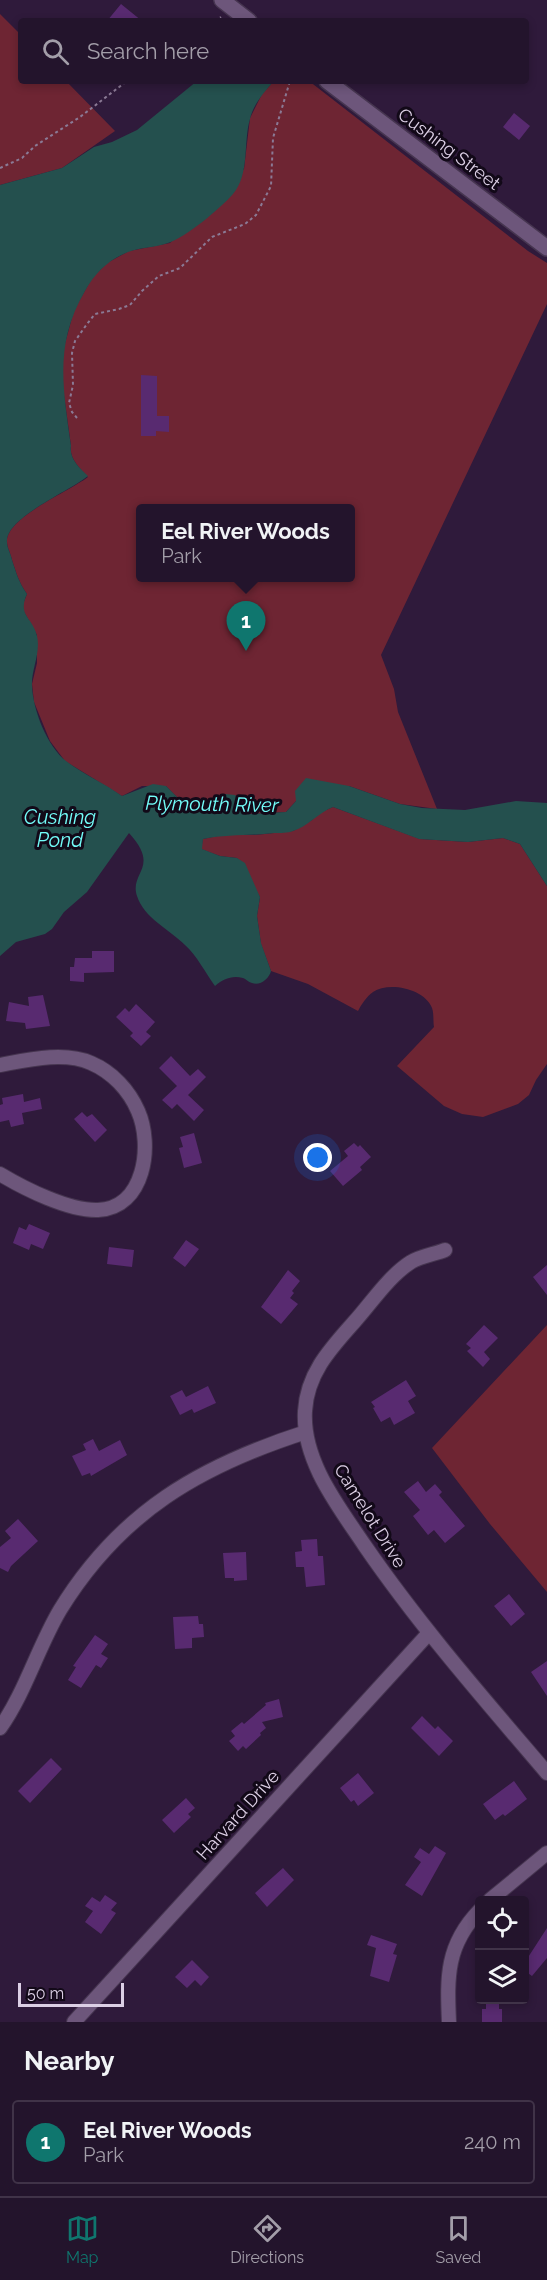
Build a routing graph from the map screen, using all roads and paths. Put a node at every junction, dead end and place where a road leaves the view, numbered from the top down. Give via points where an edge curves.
1 (222, 0) edge
2 (245, 18) edge
3 (123, 84) edge
4 (289, 84) edge
5 (331, 84) edge
6 (0, 168) edge
7 (547, 248) edge
8 (77, 418) dead end
9 (0, 1065) edge
10 (0, 1174) edge
11 (446, 1250) dead end
12 (306, 1432) junction
13 (429, 1633) junction
14 (0, 1728) edge
15 (547, 1773) edge
16 (547, 1853) edge
17 (495, 1896) edge
18 (475, 1916) edge
19 (74, 2022) edge
20 (449, 2022) edge

1 - 2 street
3 - 6 path via 22,158
4 - 8 path via 273,138 271,186 256,215 212,237 180,268 159,276 130,305 95,314 75,341 69,403
5 - 7 street, Cushing Street
9 - 10 street via 68,1058 89,1062 107,1072 131,1096 139,1112 144,1151 135,1191 111,1208 99,1210 61,1202
11 - 12 street, Camelot Drive via 412,1262 395,1276 324,1356 308,1390
12 - 13 street, Camelot Drive via 325,1484 342,1512
12 - 14 street via 217,1466 181,1486 119,1536 94,1562 60,1610
13 - 15 street, Camelot Drive
13 - 19 street, Harvard Drive
16 - 17 street
18 - 20 street via 454,1948 447,1986

